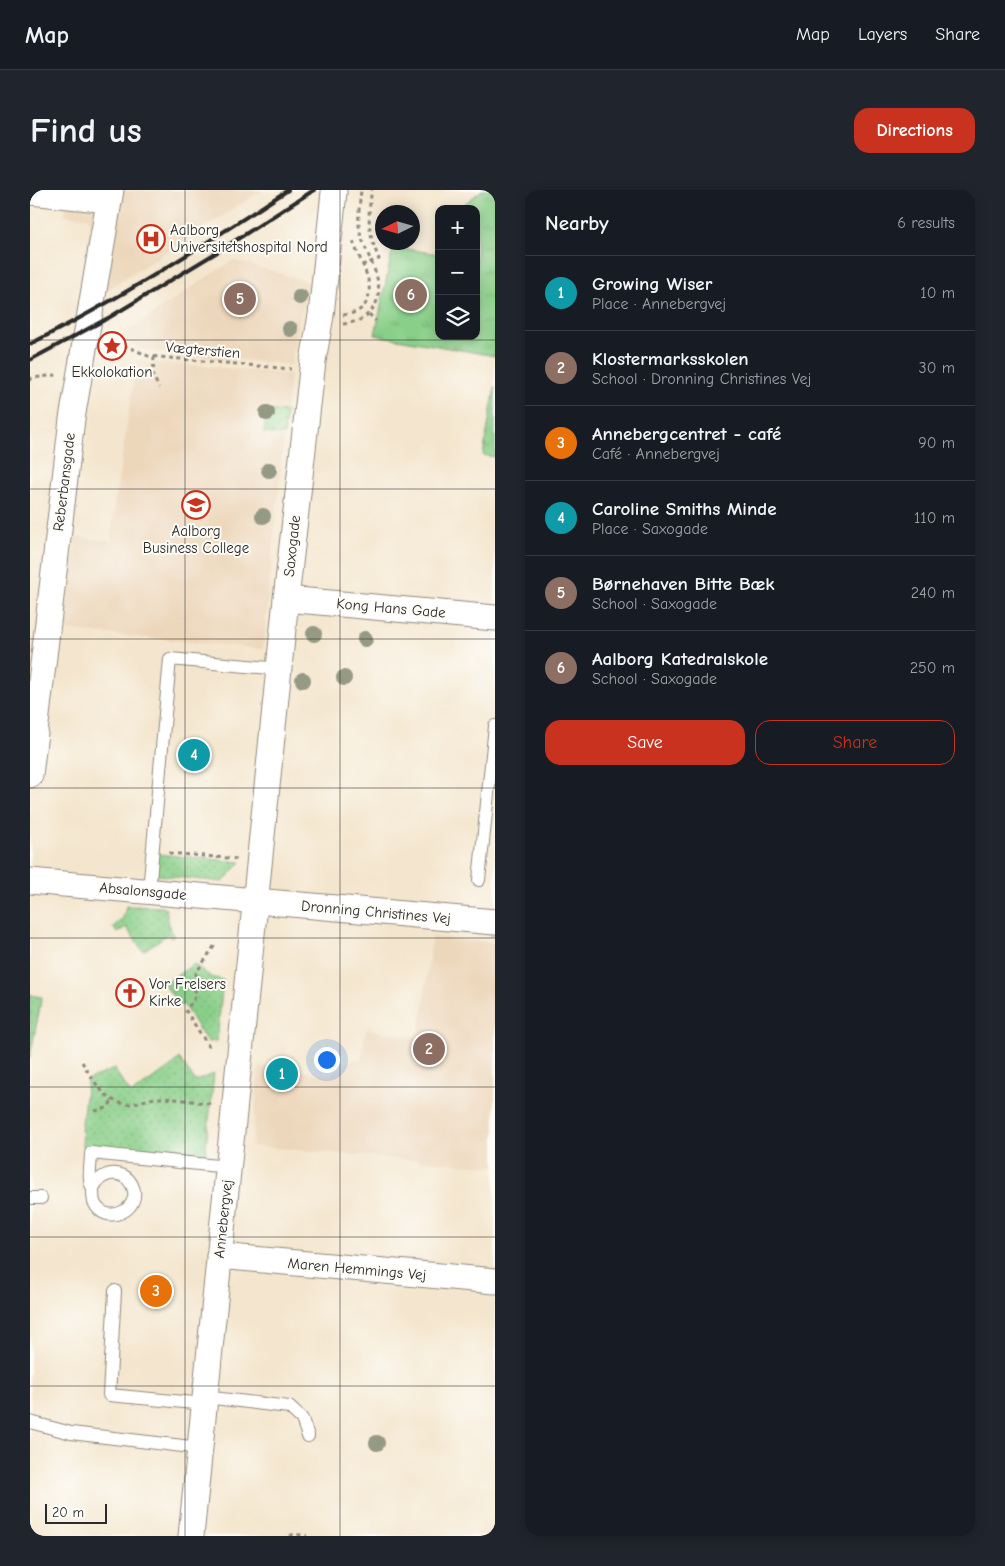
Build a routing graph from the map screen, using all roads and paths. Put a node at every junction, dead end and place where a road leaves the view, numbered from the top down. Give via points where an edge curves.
1 (361, 190) edge
2 (372, 190) edge
3 (30, 192) edge
4 (334, 192) dead end
5 (110, 195) edge
6 (352, 238) dead end
7 (371, 262) junction
8 (362, 265) junction
9 (369, 314) junction
10 (340, 315) dead end
11 (376, 321) dead end
12 (338, 324) dead end
13 (104, 341) dead end
14 (154, 356) junction
15 (311, 371) junction
16 (59, 375) dead end
17 (30, 381) edge
18 (159, 388) dead end
19 (286, 599) junction
20 (495, 618) edge
21 (280, 669) junction
22 (495, 726) edge
23 (30, 775) edge
24 (152, 851) junction
25 (261, 861) junction
26 (478, 880) dead end
27 (30, 881) edge
28 (149, 891) junction
29 (256, 901) junction
30 (495, 922) edge
31 (215, 945) dead end
32 (208, 1047) dead end
33 (82, 1062) dead end
34 (113, 1100) junction
35 (234, 1106) junction
36 (95, 1111) dead end
37 (228, 1167) junction
38 (93, 1189) dead end
39 (219, 1256) junction
40 (495, 1281) edge
41 (115, 1291) dead end
42 (205, 1401) junction
43 (30, 1422) edge
44 (308, 1436) dead end
45 (200, 1448) junction
46 (191, 1536) edge
47 (290, 1536) edge
48 (307, 1536) edge

1 - 7 path via 359,225
2 - 7 path via 369,232 379,259
3 - 5 street
4 - 15 street, Saxogade via 321,315
5 - 23 street, Reberbansgade via 72,419
6 - 8 path
7 - 8 path
7 - 9 path via 378,298
8 - 10 path via 370,286 368,300 360,310
9 - 11 path
9 - 12 path via 358,321
13 - 14 path, Vægterstien
14 - 15 path, Vægterstien
14 - 18 path via 153,376
15 - 19 street, Saxogade
16 - 17 path via 32,378
19 - 20 street, Kong Hans Gade
19 - 21 street, Saxogade
21 - 24 lane via 170,658
21 - 25 street, Saxogade
22 - 26 lane
24 - 25 path
24 - 28 lane
25 - 29 street, Saxogade
27 - 28 street, Absalonsgade
28 - 29 street, Absalonsgade
29 - 30 street, Dronning Christines Vej
29 - 35 street, Annebergvej
31 - 32 path via 196,973 195,997 186,1011
33 - 34 path via 107,1097
34 - 35 path via 127,1104 158,1098
34 - 36 path via 107,1108
35 - 37 street, Annebergvej
37 - 38 lane via 91,1153 90,1182
37 - 39 street, Annebergvej
39 - 40 street, Maren Hemmings Vej
39 - 42 street, Annebergvej
41 - 42 lane via 109,1395
42 - 44 lane via 290,1407 302,1419
42 - 45 street, Annebergvej
43 - 45 lane via 71,1433
45 - 46 street, Annebergvej
47 - 48 path

